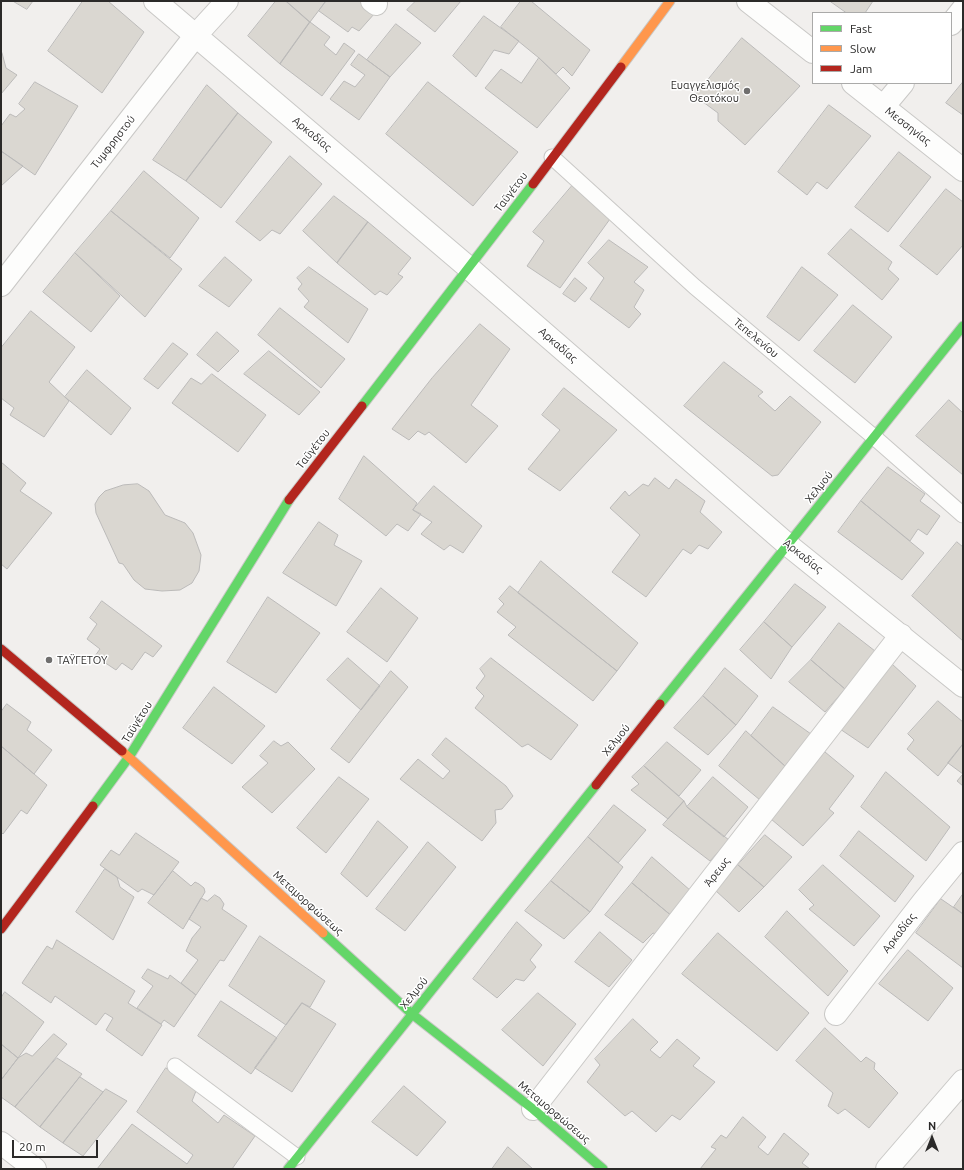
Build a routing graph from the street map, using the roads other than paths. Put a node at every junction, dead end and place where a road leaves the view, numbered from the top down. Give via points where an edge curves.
1 (155, 1) edge
2 (226, 1) edge
3 (670, 1) edge
4 (748, 1) edge
5 (963, 9) edge
6 (952, 23) edge
7 (196, 35) junction
8 (812, 51) edge
9 (854, 84) edge
10 (902, 84) edge
11 (883, 107) junction
12 (552, 157) junction
13 (963, 170) edge
14 (469, 268) junction
15 (1, 285) edge
16 (963, 326) edge
17 (874, 438) junction
18 (963, 515) edge
19 (788, 544) junction
20 (901, 635) junction
21 (1, 649) edge
22 (963, 686) edge
23 (129, 757) junction
24 (963, 853) edge
25 (1, 929) edge
26 (412, 1014) junction
27 (836, 1014) dead end
28 (174, 1066) dead end
29 (963, 1081) edge
30 (533, 1109) junction
31 (1, 1143) edge
32 (293, 1163) edge
33 (35, 1169) edge
34 (603, 1169) edge
35 (887, 1169) edge

1 - 7 street, Αρκαδίας
2 - 7 street, Τυμφρηστού
3 - 12 street, Ταϋγέτου
4 - 8 street
5 - 6 street
7 - 14 street, Αρκαδίας
7 - 15 street, Τυμφρηστού
9 - 11 street, Μεσσηνίας
10 - 11 street
11 - 13 street, Μεσσηνίας
12 - 14 street, Ταϋγέτου
12 - 17 lane, Τεπελενίου via 694,287
14 - 19 street, Αρκαδίας
14 - 23 street, Ταϋγέτου via 289,500
16 - 17 street, Χελμού
17 - 18 lane, Τεπελενίου
17 - 19 street, Χελμού
19 - 20 street, Αρκαδίας
19 - 26 street, Χελμού
20 - 22 street, Αρκαδίας
20 - 30 street, Άρεως
21 - 23 street, Μεταμορφώσεως
23 - 25 street, Ταϋγέτου
23 - 26 street, Μεταμορφώσεως
24 - 27 street, Αρκαδίας
26 - 30 street, Μεταμορφώσεως
26 - 32 street, Χελμού
28 - 32 lane
29 - 35 street
30 - 34 street, Μεταμορφώσεως
31 - 33 street

